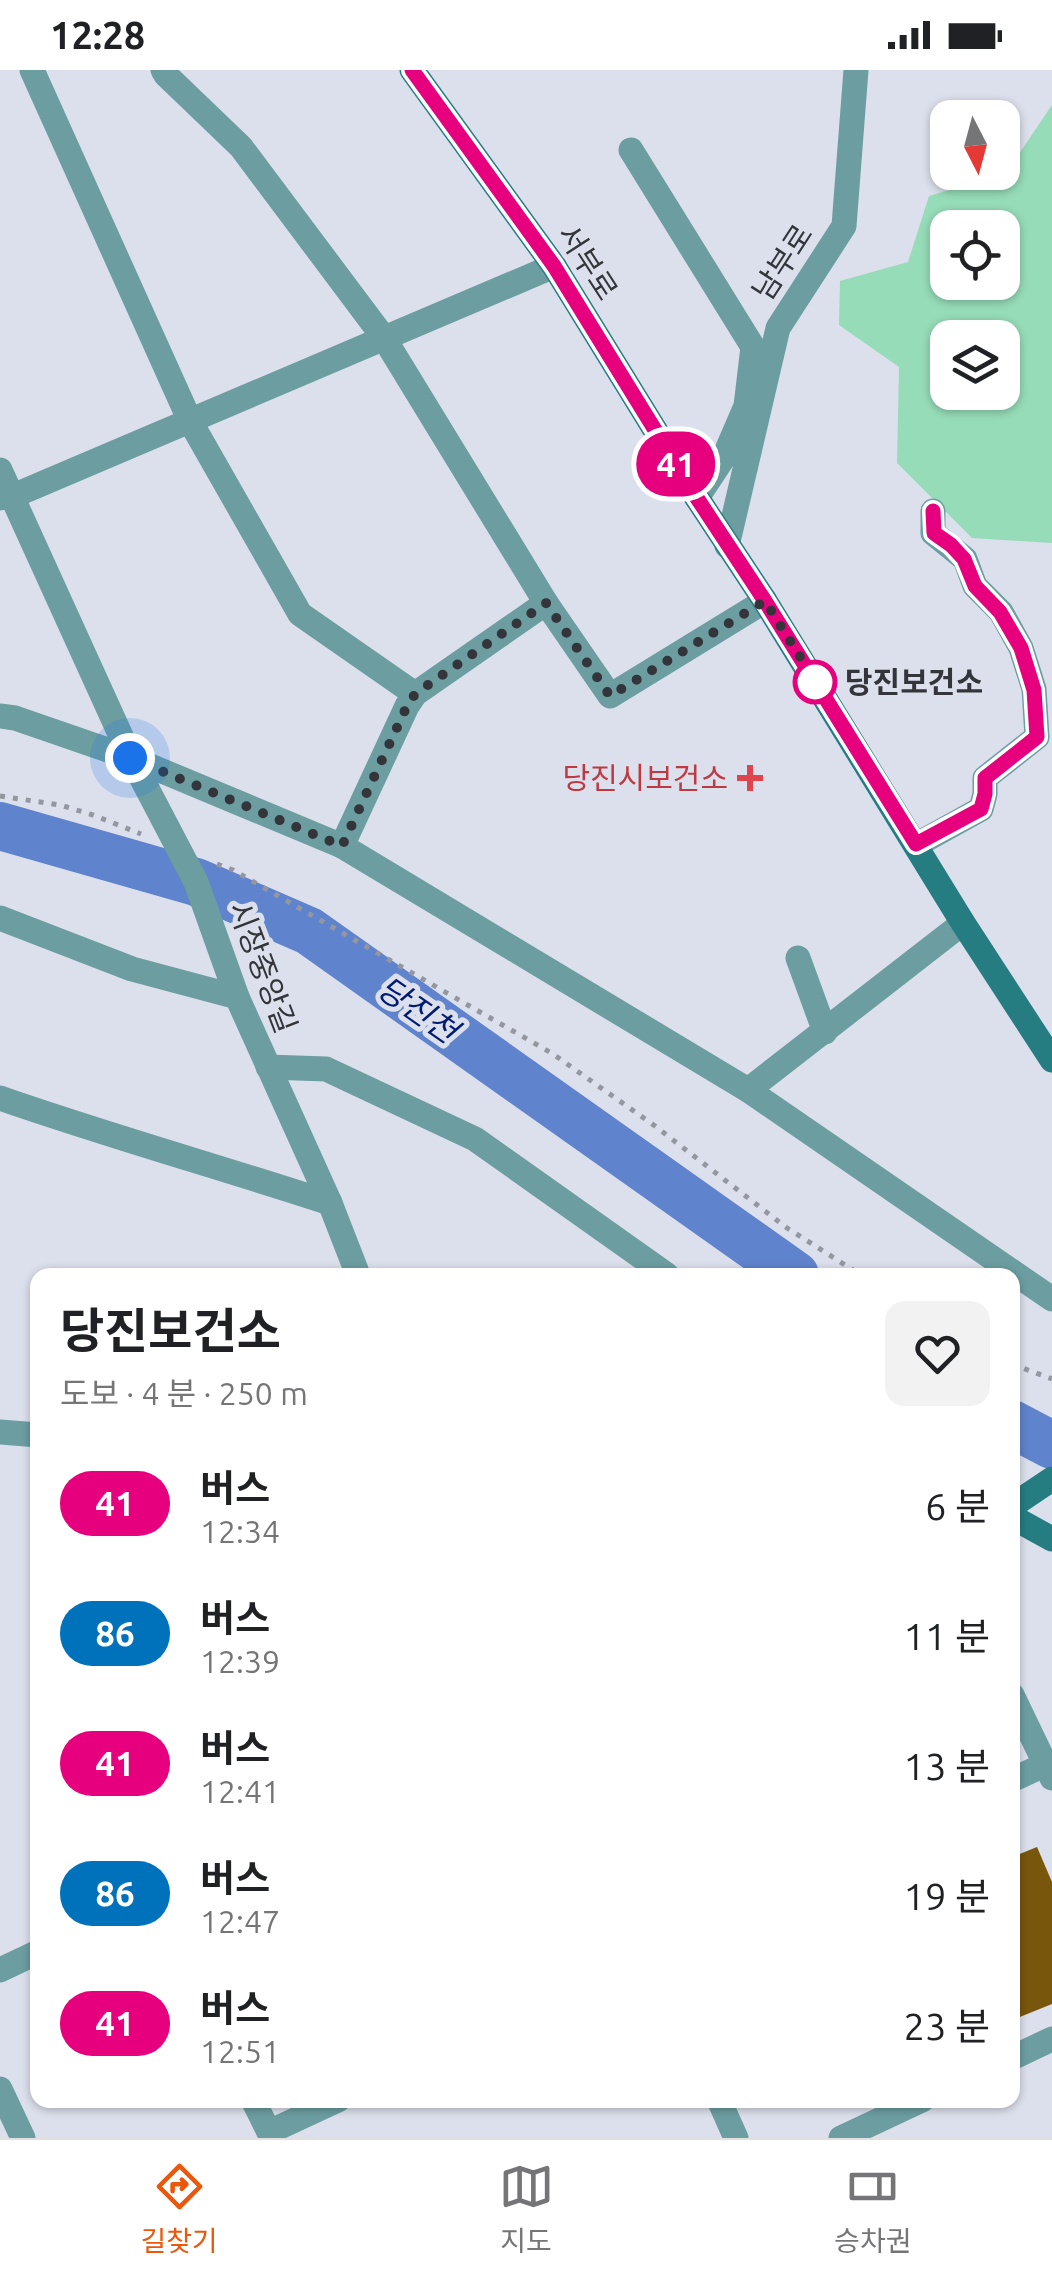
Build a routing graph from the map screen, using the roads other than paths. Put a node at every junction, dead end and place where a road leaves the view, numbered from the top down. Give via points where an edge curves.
1 (32, 70) edge
2 (163, 70) edge
3 (412, 70) edge
4 (856, 70) edge
5 (631, 150) dead end
6 (554, 266) junction
7 (384, 338) junction
8 (190, 421) junction
9 (0, 470) edge
10 (6, 497) edge
11 (697, 498) junction
12 (933, 511) dead end
13 (727, 546) junction
14 (765, 601) junction
15 (546, 603) junction
16 (415, 694) junction
17 (0, 716) edge
18 (130, 758) junction
19 (916, 844) junction
20 (342, 846) junction
21 (0, 918) edge
22 (963, 923) junction
23 (798, 958) dead end
24 (237, 998) junction
25 (825, 1032) junction
26 (1052, 1060) edge
27 (268, 1067) junction
28 (748, 1090) junction
29 (0, 1098) edge
30 (330, 1203) junction
31 (355, 1268) edge
32 (658, 1268) edge
33 (1007, 1268) edge
34 (1020, 1277) edge
35 (1052, 1299) edge
36 (0, 1432) edge
37 (30, 1434) edge
38 (1052, 1479) edge
39 (1020, 1504) edge
40 (1020, 1509) edge
41 (1052, 1539) edge
42 (1020, 1712) edge
43 (1049, 1771) edge
44 (1020, 1778) edge
45 (30, 1956) edge
46 (0, 1970) edge
47 (1052, 2039) edge
48 (1020, 2054) edge
49 (0, 2089) edge
50 (257, 2108) edge
51 (322, 2108) edge
52 (723, 2108) edge
53 (905, 2108) edge
54 (270, 2135) edge
55 (23, 2138) edge
56 (736, 2138) edge
57 (841, 2138) edge

1 - 8 street
2 - 7 street via 242,147
3 - 6 main road, 서부로
4 - 13 street, 남부로 via 844,226 778,328
5 - 11 street via 753,347 746,406
6 - 7 street
6 - 11 main road, 서부로
7 - 8 street
7 - 15 street
8 - 10 street
8 - 16 street via 300,614
9 - 10 street, 시장중앙길
10 - 18 street, 시장중앙길
11 - 13 main road, 서부로
12 - 19 street via 934,533 964,559 975,586 1021,648 1034,690 1037,737 985,778 981,809
13 - 14 main road, 서부로
14 - 15 street via 610,696
14 - 19 main road, 서부로
15 - 16 street
16 - 20 street
17 - 18 street
18 - 20 street
18 - 24 street, 시장중앙길, bridge via 196,882
19 - 22 main road, 서부로
20 - 28 street
21 - 24 street via 132,969
22 - 25 street
22 - 26 main road, 서부로
23 - 25 street
24 - 27 street, 시장중앙길
25 - 28 street
27 - 30 street, 시장중앙길
27 - 32 street via 326,1068 475,1139
28 - 33 street
29 - 30 street
30 - 31 street, 시장중앙길
34 - 35 street
36 - 37 street
38 - 39 main road
40 - 41 main road
42 - 43 street
43 - 44 street
45 - 46 street
47 - 48 street
49 - 55 street
50 - 54 street
51 - 54 street
52 - 56 street
53 - 57 street

